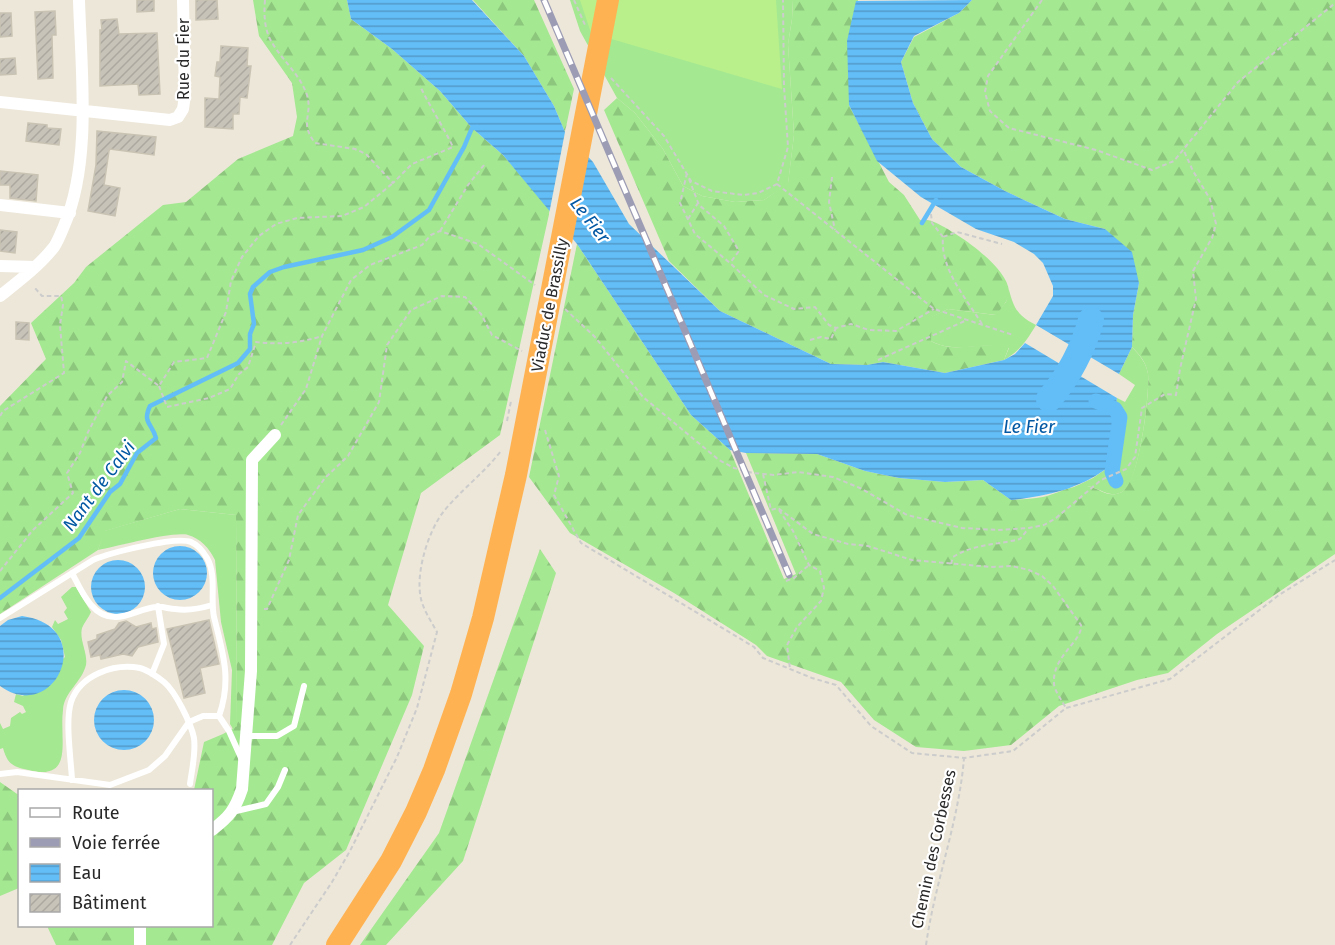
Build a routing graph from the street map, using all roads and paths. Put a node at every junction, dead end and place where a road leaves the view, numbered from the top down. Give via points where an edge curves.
1 (79, 0) edge
2 (183, 0) edge
3 (265, 0) edge
4 (574, 0) edge
5 (608, 0) edge
6 (783, 0) edge
7 (1042, 0) edge
8 (1334, 4) edge
9 (587, 29) dead end
10 (610, 76) dead end
11 (420, 86) dead end
12 (0, 102) edge
13 (82, 111) junction
14 (1184, 151) junction
15 (484, 165) dead end
16 (687, 173) junction
17 (832, 177) dead end
18 (393, 183) junction
19 (777, 183) junction
20 (698, 203) junction
21 (0, 205) edge
22 (70, 213) junction
23 (931, 214) dead end
24 (687, 219) junction
25 (835, 230) junction
26 (440, 231) junction
27 (942, 237) junction
28 (1002, 244) dead end
29 (730, 263) junction
30 (0, 266) edge
31 (35, 267) junction
32 (24, 276) junction
33 (537, 286) dead end
34 (0, 296) edge
35 (561, 305) dead end
36 (934, 309) junction
37 (967, 320) junction
38 (982, 324) junction
39 (836, 328) junction
40 (1013, 334) dead end
41 (322, 336) junction
42 (810, 340) dead end
43 (528, 354) dead end
44 (878, 360) dead end
45 (159, 386) junction
46 (0, 416) edge
47 (545, 431) dead end
48 (275, 435) joint
49 (505, 445) dead end
50 (763, 474) junction
51 (778, 508) junction
52 (1029, 528) junction
53 (1335, 560) edge
54 (951, 564) junction
55 (809, 565) junction
56 (0, 572) edge
57 (72, 573) junction
58 (786, 581) dead end
59 (212, 605) junction
60 (158, 606) junction
61 (267, 609) dead end
62 (0, 618) edge
63 (790, 669) junction
64 (152, 674) junction
65 (304, 686) dead end
66 (1066, 708) junction
67 (219, 716) junction
68 (189, 722) junction
69 (246, 736) junction
70 (964, 758) junction
71 (244, 763) junction
72 (285, 770) dead end
73 (0, 774) edge
74 (72, 780) junction
75 (190, 784) dead end
76 (231, 812) junction
77 (213, 829) edge
78 (140, 927) edge
79 (140, 945) edge
80 (290, 945) edge
81 (337, 945) edge
82 (926, 945) edge

1 - 13 street
2 - 13 street, Rue du Fier via 186,95 178,117 170,120
3 - 18 path via 269,37 303,85 309,110 308,134 315,143 366,154
4 - 9 path
5 - 81 highway, Viaduc de Brassilly via 514,487 483,618 461,694 416,812 392,861
6 - 19 path via 788,147
7 - 14 path via 988,76 985,92 990,111 1009,128 1096,150 1152,170 1174,161
8 - 14 path via 1238,82
10 - 16 path via 664,136
11 - 18 path via 453,147 412,164
12 - 13 street
13 - 22 street via 79,163
14 - 52 path via 1210,199 1216,224 1193,271 1197,299 1176,395 1165,394 1142,408 1135,457 1126,469 1101,480 1056,518
15 - 26 path
16 - 19 path via 691,181 712,191 742,195 758,194
16 - 20 path
16 - 24 path via 680,203
17 - 25 path via 829,202
18 - 45 path via 364,207 342,216 297,218 276,224 259,236 242,257 231,281 226,312 207,358 174,362
19 - 25 path
20 - 24 path
20 - 29 path via 724,226 739,251
21 - 22 street
22 - 31 street via 55,245
23 - 27 path
24 - 29 path via 694,234
25 - 36 path
26 - 33 path via 478,244
26 - 41 path via 422,245 370,265 351,280
27 - 28 path via 957,232
27 - 38 path via 942,250 952,278
29 - 39 path via 764,295 794,309 815,307
30 - 31 street
31 - 32 street
32 - 34 street
32 - 46 path via 42,296 61,296 64,373
35 - 50 path via 595,337 643,397 719,460 734,468
36 - 37 path
36 - 39 path via 896,331 868,330 851,324
37 - 38 path
37 - 44 path
38 - 40 path
39 - 42 path via 831,339
41 - 45 path via 284,344 256,342 248,368 230,389 209,398 167,407
41 - 48 path via 306,389
43 - 61 path via 492,335 481,314 465,297 442,296 411,310 387,345 380,402 348,456 325,478 298,515 289,560
45 - 56 path via 126,361 122,382 107,396 67,473 73,493 33,530
47 - 63 path via 559,476 554,495 581,543 754,647 763,658
48 - 69 street via 252,460 251,671
49 - 80 path via 442,513 430,534 419,585 423,608 437,632 417,708 350,851
50 - 51 path via 771,510
50 - 52 path via 798,472 833,477 907,515 932,522 962,528
51 - 54 path via 813,534 912,560
51 - 55 path
52 - 54 path via 1020,539 962,551
53 - 66 path via 1279,595 1170,679
54 - 66 path via 1012,566 1042,576 1053,586 1082,631 1065,650 1053,684
55 - 58 path
55 - 63 path via 820,571 824,588 821,601 797,627 787,645
57 - 59 lane via 106,554 178,540 192,542 208,559
57 - 60 lane via 88,601 106,616
57 - 62 lane
59 - 60 lane via 197,610
59 - 67 lane via 225,663 226,684
60 - 64 lane via 164,644
63 - 70 path via 836,685 871,726 912,753
64 - 68 lane via 166,683
64 - 74 lane via 141,668 115,668 96,674 81,686 71,701 69,716
65 - 69 lane via 294,726 277,736
66 - 70 path via 1013,752
67 - 68 lane via 203,716
67 - 71 lane
68 - 74 lane via 165,756 149,770 110,785
68 - 75 lane via 194,740
69 - 71 street
70 - 82 path, Chemin des Corbesses
71 - 76 street via 242,789
72 - 76 lane via 266,804
73 - 74 lane via 17,772
76 - 77 street
78 - 79 street

